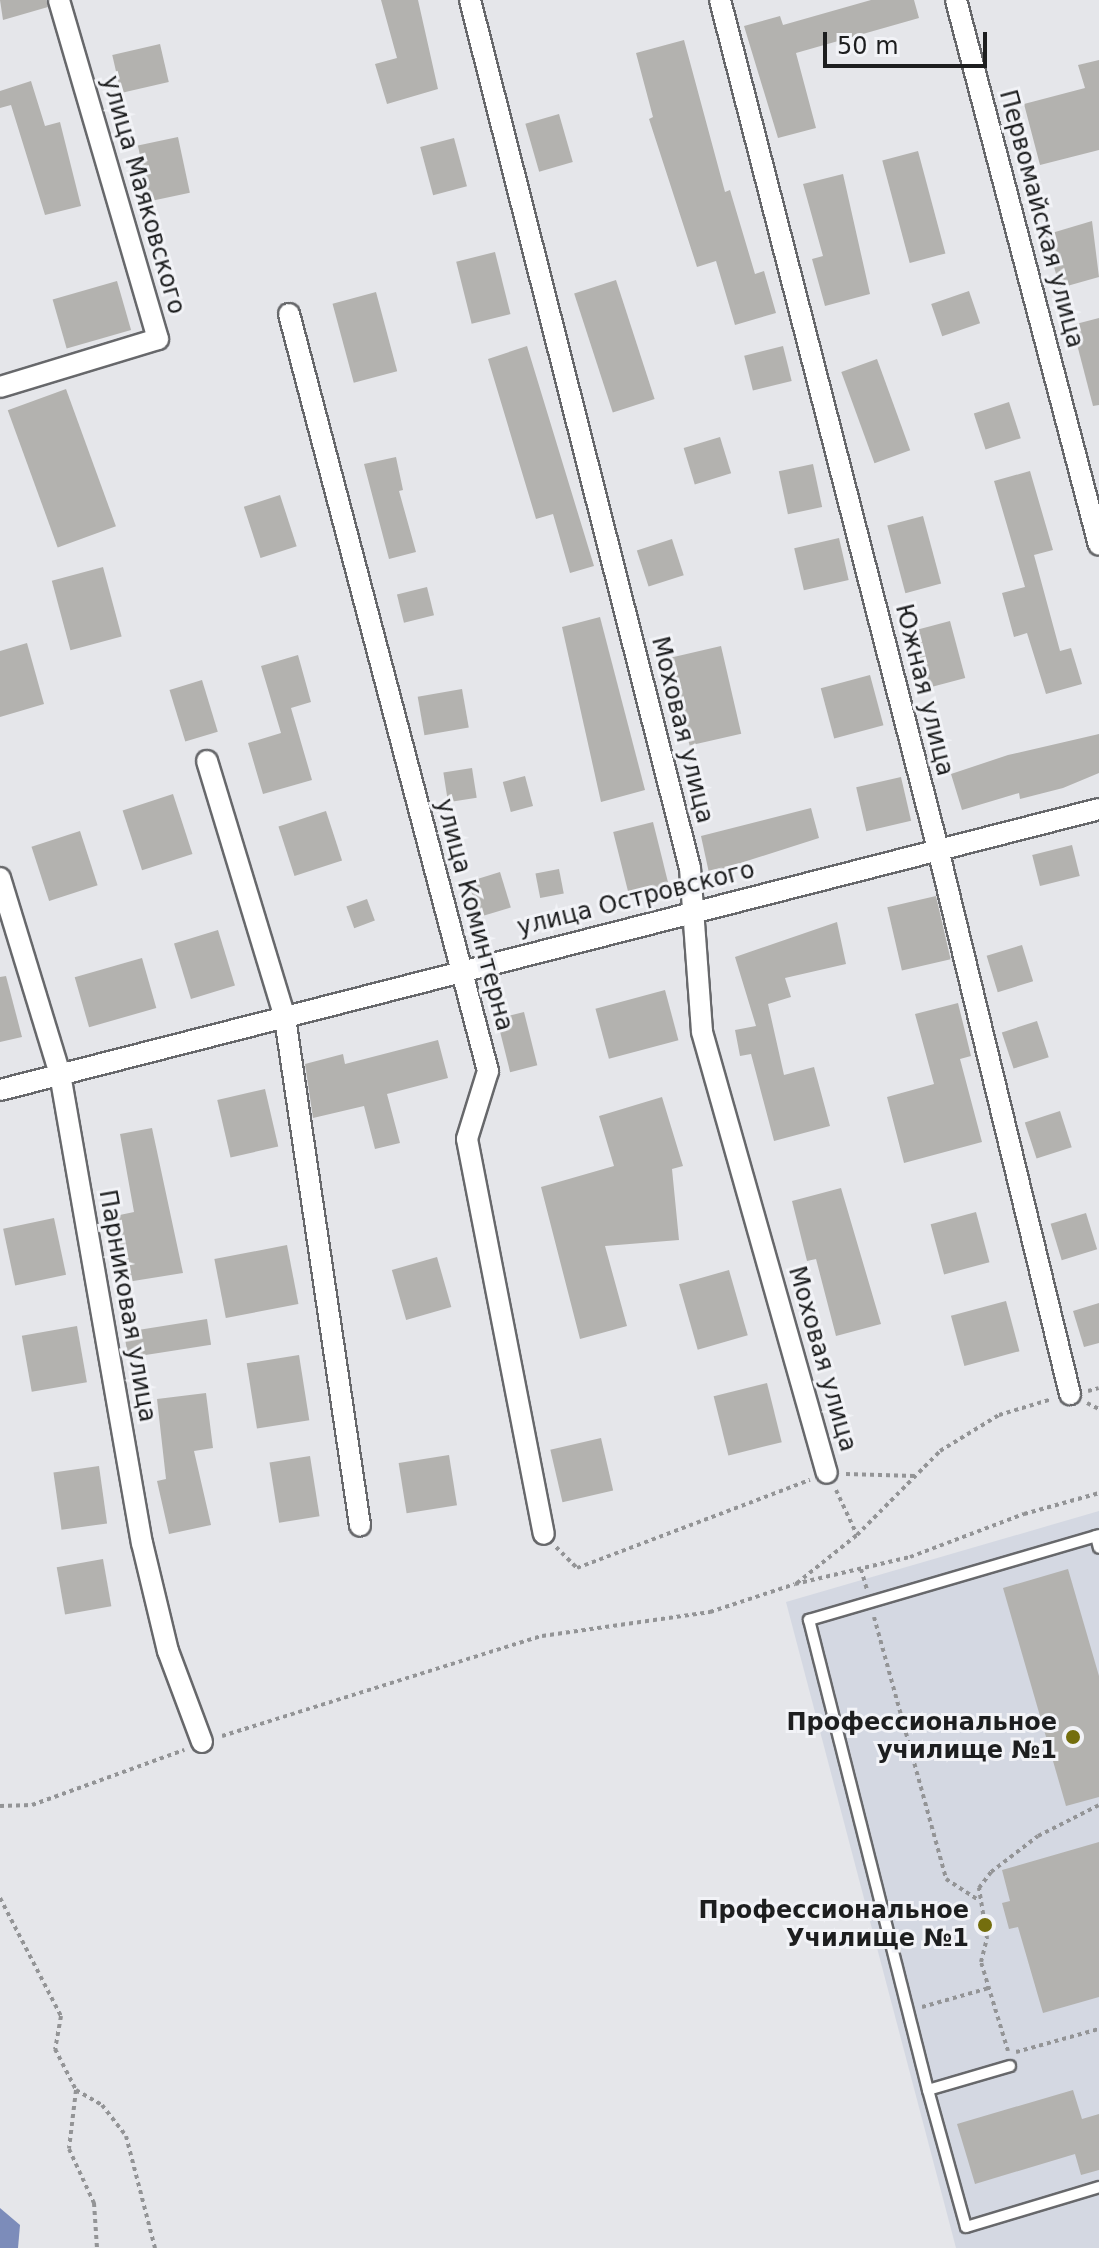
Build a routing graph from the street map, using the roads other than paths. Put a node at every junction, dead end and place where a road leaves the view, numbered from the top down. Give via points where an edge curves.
1 (59, 0) edge
2 (470, 0) edge
3 (720, 0) edge
4 (956, 0) edge
5 (289, 314) dead end
6 (0, 387) edge
7 (1099, 545) edge
8 (207, 761) dead end
9 (1099, 809) edge
10 (938, 849) junction
11 (0, 878) edge
12 (690, 913) junction
13 (460, 969) junction
14 (285, 1018) junction
15 (60, 1074) junction
16 (0, 1090) edge
17 (1070, 1394) road end
18 (827, 1473) road end
19 (360, 1525) dead end
20 (544, 1534) road end
21 (1097, 1535) edge
22 (1099, 1548) edge
23 (202, 1742) road end
24 (1010, 2066) dead end
25 (928, 2090) junction
26 (1099, 2187) edge

1 - 6 street, улица Маяковского via 158,339
2 - 12 street, Моховая улица via 690,868
3 - 10 street, Южная улица
4 - 7 street, Первомайская улица
5 - 13 street, улица Коминтерна
8 - 14 street
9 - 10 street, улица Островского
10 - 12 street, улица Островского
10 - 17 street, Южная улица
11 - 15 street, Парниковая улица
12 - 13 street, улица Островского
12 - 18 street, Моховая улица via 702,1032
13 - 14 street, улица Островского
13 - 20 street, улица Коминтерна via 488,1071 467,1139
14 - 15 street, улица Островского
14 - 19 street
15 - 16 street, улица Островского
15 - 23 street, Парниковая улица via 142,1543 168,1651
21 - 22 lane
21 - 25 lane via 809,1620
24 - 25 lane
25 - 26 lane via 966,2227

